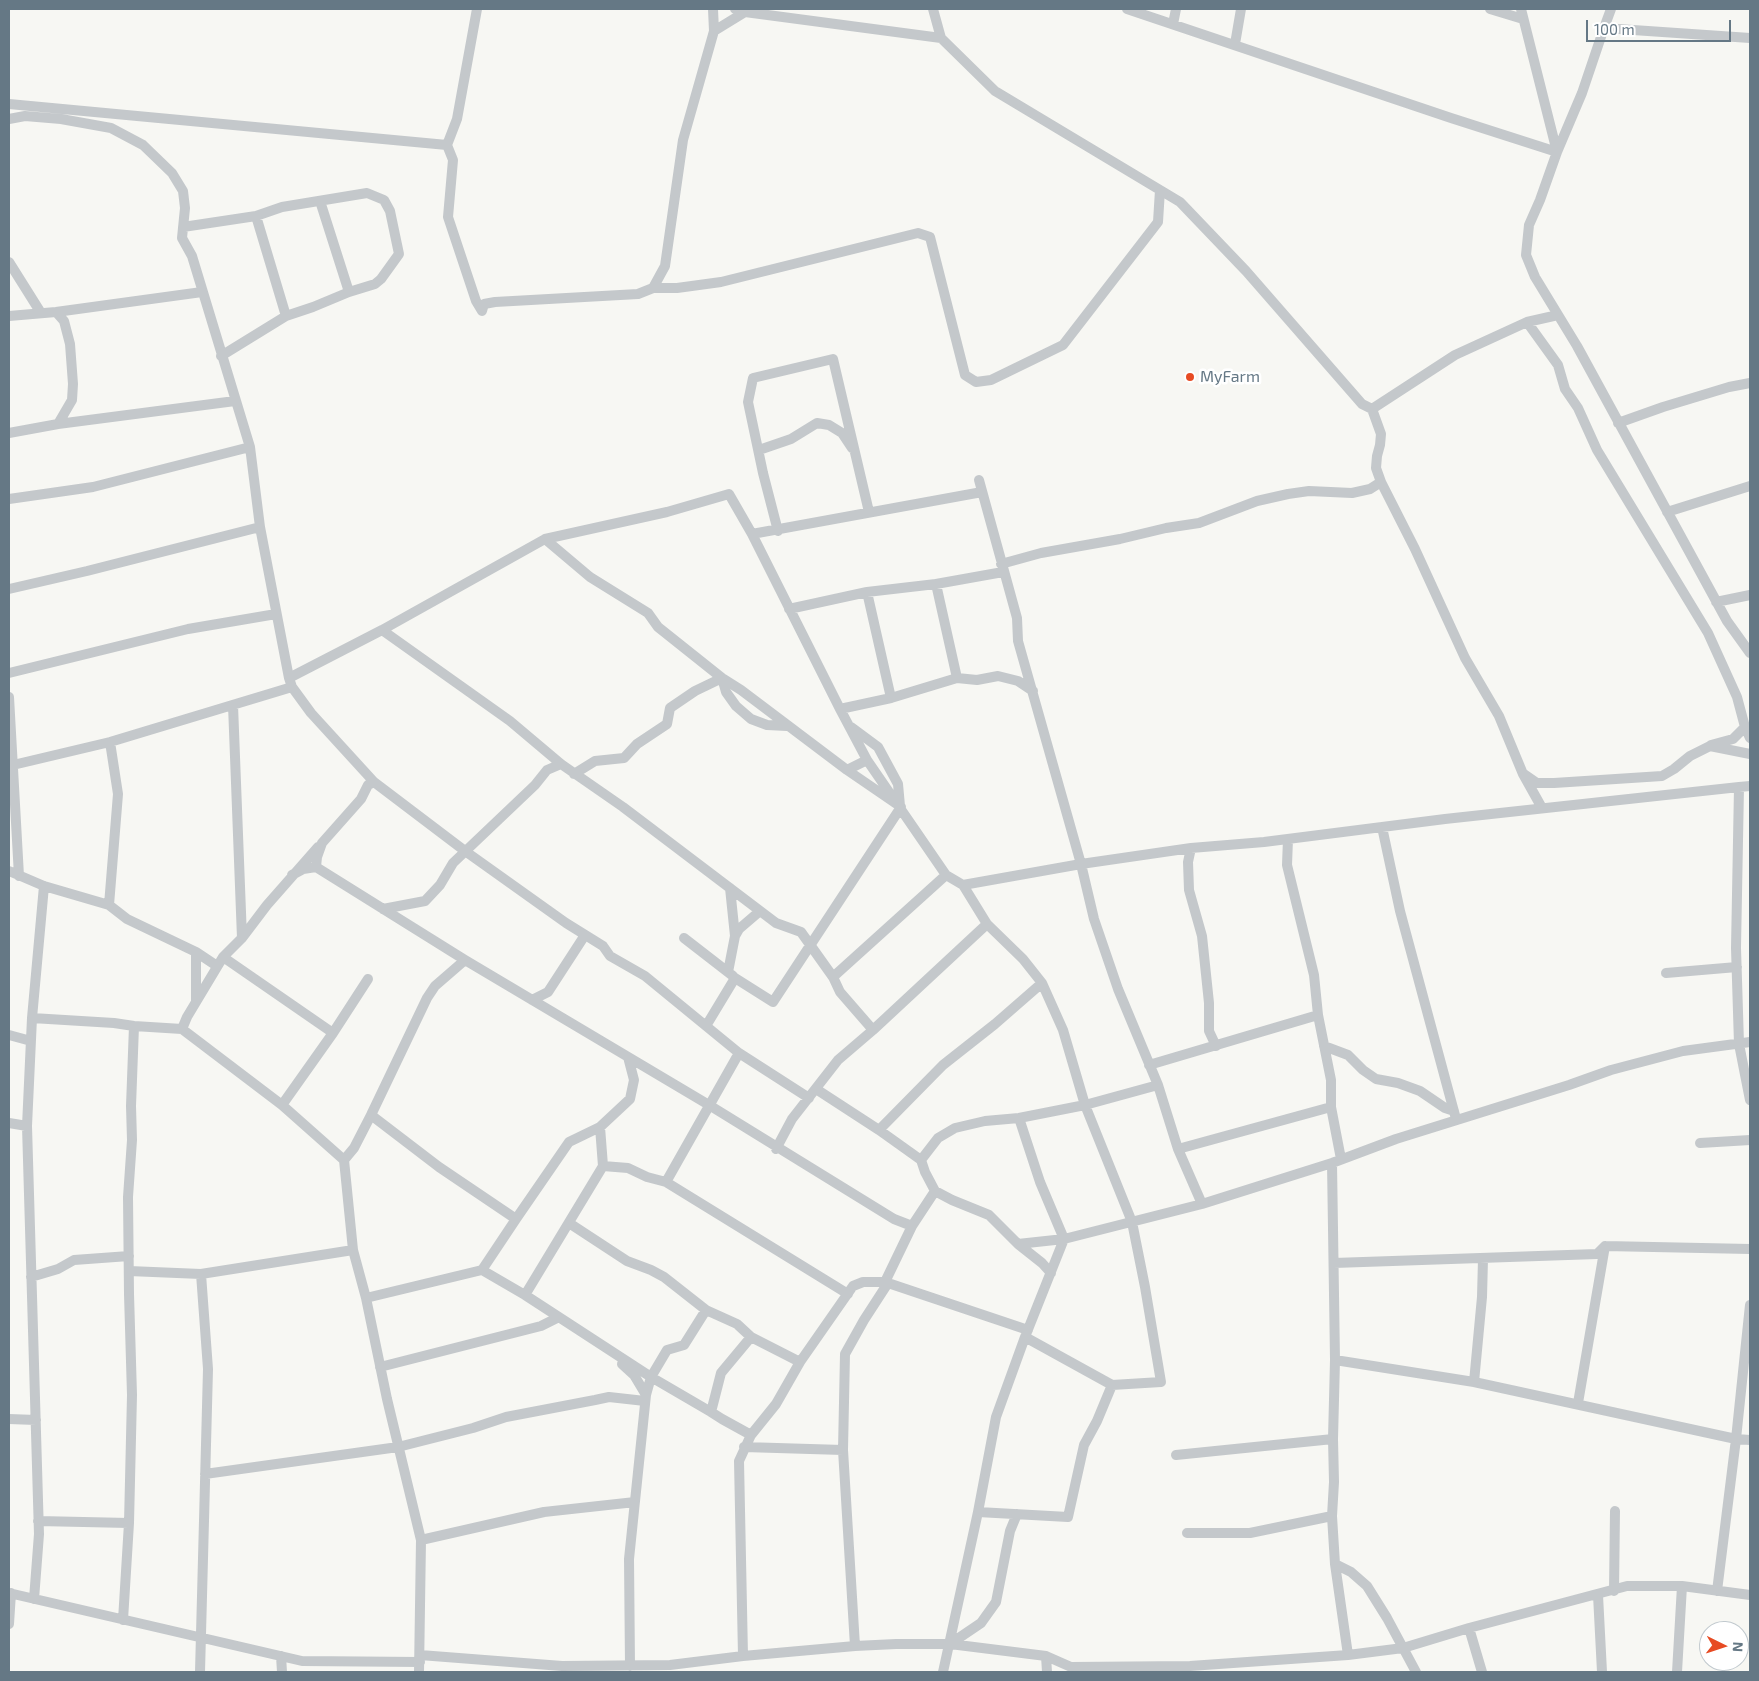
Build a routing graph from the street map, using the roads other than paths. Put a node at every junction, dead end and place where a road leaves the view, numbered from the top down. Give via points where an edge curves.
1 (477, 9) edge
2 (714, 9) edge
3 (933, 9) edge
4 (1126, 9) edge
5 (1176, 9) edge
6 (1241, 9) edge
7 (1490, 9) edge
8 (1611, 9) edge
9 (740, 10) edge
10 (1522, 14) edge
11 (1173, 24) junction
12 (1604, 28) junction
13 (714, 31) junction
14 (941, 38) junction
15 (1750, 38) edge
16 (1235, 44) junction
17 (9, 104) edge
18 (9, 119) edge
19 (447, 145) junction
20 (1557, 152) junction
21 (1160, 190) junction
22 (320, 201) junction
23 (256, 216) junction
24 (183, 226) junction
25 (9, 262) edge
26 (654, 288) junction
27 (202, 292) junction
28 (349, 292) junction
29 (56, 312) junction
30 (41, 313) junction
31 (1558, 315) junction
32 (9, 316) edge
33 (286, 316) junction
34 (1527, 322) junction
35 (221, 356) junction
36 (1750, 383) edge
37 (235, 402) junction
38 (1372, 409) junction
39 (1618, 423) junction
40 (58, 424) junction
41 (9, 433) edge
42 (250, 447) junction
43 (759, 450) junction
44 (855, 452) junction
45 (979, 480) dead end
46 (1381, 482) junction
47 (1750, 486) edge
48 (982, 492) junction
49 (9, 499) edge
50 (869, 512) junction
51 (1667, 512) junction
52 (260, 527) junction
53 (778, 531) junction
54 (752, 534) junction
55 (545, 539) junction
56 (1002, 568) junction
57 (936, 584) junction
58 (9, 589) edge
59 (866, 592) junction
60 (1750, 595) edge
61 (1716, 602) junction
62 (789, 609) junction
63 (276, 614) junction
64 (382, 630) junction
65 (1750, 653) edge
66 (9, 673) edge
67 (722, 678) junction
68 (957, 678) junction
69 (290, 683) junction
70 (1033, 691) junction
71 (9, 697) edge
72 (891, 698) junction
73 (233, 705) junction
74 (840, 710) junction
75 (848, 724) junction
76 (788, 726) junction
77 (1745, 727) junction
78 (1750, 738) edge
79 (110, 742) junction
80 (1710, 746) junction
81 (1750, 754) edge
82 (867, 760) junction
83 (561, 764) junction
84 (13, 765) junction
85 (847, 770) junction
86 (574, 774) junction
87 (1523, 774) junction
88 (374, 782) junction
89 (1750, 786) edge
90 (1739, 787) junction
91 (901, 807) junction
92 (1542, 808) junction
93 (1382, 827) junction
94 (1288, 839) junction
95 (322, 843) junction
96 (1191, 848) junction
97 (465, 852) junction
98 (1081, 864) junction
99 (316, 867) junction
100 (9, 871) edge
101 (946, 874) junction
102 (292, 875) junction
103 (19, 876) junction
104 (44, 886) junction
105 (962, 886) junction
106 (730, 888) junction
107 (109, 905) junction
108 (383, 909) junction
109 (760, 911) junction
110 (987, 924) junction
111 (585, 935) junction
112 (735, 936) junction
113 (242, 938) junction
114 (684, 938) dead end
115 (810, 946) junction
116 (196, 952) junction
117 (224, 957) junction
118 (465, 960) junction
119 (217, 966) junction
120 (1737, 967) junction
121 (1666, 973) dead end
122 (732, 975) junction
123 (833, 976) junction
124 (368, 979) dead end
125 (1042, 983) junction
126 (548, 992) junction
127 (532, 1000) junction
128 (196, 1001) junction
129 (548, 1009) junction
130 (1318, 1015) junction
131 (32, 1018) junction
132 (134, 1026) junction
133 (706, 1026) junction
134 (182, 1029) junction
135 (873, 1030) junction
136 (333, 1033) junction
137 (9, 1035) edge
138 (31, 1041) junction
139 (1750, 1042) edge
140 (1739, 1044) junction
141 (1216, 1046) junction
142 (1324, 1046) junction
143 (739, 1053) junction
144 (628, 1057) junction
145 (1148, 1065) junction
146 (1158, 1085) junction
147 (816, 1089) junction
148 (809, 1098) junction
149 (1750, 1100) edge
150 (282, 1105) junction
151 (709, 1105) junction
152 (1085, 1105) junction
153 (1331, 1107) junction
154 (372, 1114) junction
155 (1455, 1115) junction
156 (1019, 1118) junction
157 (9, 1123) edge
158 (27, 1126) junction
159 (600, 1127) junction
160 (879, 1130) junction
161 (1750, 1140) edge
162 (1700, 1143) dead end
163 (776, 1149) junction
164 (1178, 1149) junction
165 (344, 1160) junction
166 (921, 1160) junction
167 (1336, 1161) junction
168 (603, 1166) junction
169 (666, 1182) junction
170 (935, 1191) junction
171 (1202, 1204) junction
172 (516, 1218) junction
173 (1132, 1222) junction
174 (568, 1224) junction
175 (912, 1226) junction
176 (1064, 1239) junction
177 (1018, 1244) junction
178 (1605, 1246) junction
179 (1750, 1249) edge
180 (353, 1250) junction
181 (129, 1256) junction
182 (1483, 1258) junction
183 (1334, 1263) junction
184 (482, 1270) junction
185 (129, 1271) junction
186 (1050, 1273) junction
187 (201, 1274) junction
188 (31, 1277) junction
189 (886, 1283) junction
190 (848, 1294) junction
191 (524, 1295) junction
192 (366, 1298) junction
193 (1750, 1305) edge
194 (706, 1310) junction
195 (559, 1317) junction
196 (1026, 1334) junction
197 (751, 1337) junction
198 (608, 1349) junction
199 (1335, 1360) junction
200 (800, 1362) junction
201 (380, 1367) junction
202 (651, 1378) junction
203 (1474, 1382) junction
204 (1112, 1385) junction
205 (646, 1398) junction
206 (1578, 1403) junction
207 (711, 1412) junction
208 (9, 1419) edge
209 (36, 1420) junction
210 (751, 1435) junction
211 (1736, 1439) junction
212 (1333, 1440) junction
213 (1750, 1440) edge
214 (398, 1447) junction
215 (744, 1447) junction
216 (842, 1450) junction
217 (1176, 1455) dead end
218 (205, 1474) junction
219 (634, 1502) junction
220 (1615, 1511) dead end
221 (978, 1512) junction
222 (1017, 1514) junction
223 (1332, 1516) junction
224 (38, 1521) junction
225 (129, 1523) junction
226 (1187, 1533) dead end
227 (421, 1540) junction
228 (1336, 1564) junction
229 (1682, 1586) junction
230 (1614, 1590) junction
231 (1717, 1591) junction
232 (10, 1593) edge
233 (1598, 1595) junction
234 (1750, 1595) edge
235 (34, 1599) junction
236 (123, 1620) junction
237 (9, 1624) edge
238 (1469, 1628) junction
239 (202, 1636) junction
240 (950, 1644) junction
241 (855, 1646) junction
242 (1403, 1648) junction
243 (1348, 1655) junction
244 (281, 1656) junction
245 (743, 1656) junction
246 (1046, 1656) junction
247 (420, 1663) edge
248 (1071, 1667) junction
249 (1265, 1667) edge
250 (628, 1668) edge
251 (1190, 1669) edge
252 (200, 1672) edge
253 (282, 1672) edge
254 (943, 1672) edge
255 (1047, 1672) edge
256 (1057, 1672) edge
257 (1416, 1672) edge
258 (1482, 1672) edge
259 (1602, 1672) edge
260 (1677, 1672) edge

1 - 19 street via 457,119
2 - 13 street
3 - 14 street
4 - 11 street
5 - 11 street
6 - 16 street
7 - 10 street
8 - 12 street
9 - 13 street
9 - 14 street
10 - 20 street
11 - 16 street
12 - 15 street
12 - 20 street
13 - 26 street via 683,140 665,266
14 - 21 street via 995,91
16 - 20 street
17 - 19 street
18 - 24 street via 25,116 61,118 111,128 143,145 172,173 183,191
19 - 26 street via 453,160 448,217 476,302 482,311 484,304 495,302 638,294
20 - 31 street via 1528,225 1526,255
21 - 26 street via 1158,222 1063,344 991,380 976,382 966,375 930,237 918,233 721,282
21 - 38 street via 1180,202 1362,404
22 - 23 street via 282,207
22 - 28 street
22 - 28 street via 367,193 384,200 390,212 399,254 382,279
23 - 24 street
23 - 33 street
24 - 27 street via 182,238 192,256
25 - 30 street
27 - 29 street
27 - 35 street
28 - 33 street
29 - 30 street
29 - 40 street via 64,321 70,344 73,384 72,400
30 - 32 street
31 - 34 street
31 - 39 street
33 - 35 street
34 - 38 street via 1455,355
34 - 77 street via 1558,365 1565,389 1578,408 1597,450 1708,633 1737,697
35 - 37 street
36 - 39 street
37 - 40 street
37 - 42 street
38 - 46 street via 1381,434 1376,468
39 - 51 street
40 - 41 street
42 - 49 street via 93,487
42 - 52 street
43 - 44 street via 791,439 818,423 842,433
43 - 44 street via 748,402 753,378 833,359
43 - 53 street
44 - 50 street
45 - 48 street
46 - 56 street via 1370,489 1352,493 1309,490 1257,501 1199,523 1041,553
46 - 87 street via 1465,658 1499,716
47 - 51 street
48 - 50 street
48 - 56 street
50 - 53 street
51 - 61 street
52 - 58 street
52 - 63 street
53 - 54 street
54 - 55 street via 729,494 667,512
54 - 62 street
55 - 64 street
55 - 67 street via 590,577 648,612 658,627
56 - 57 street
56 - 70 street
57 - 59 street
57 - 68 street
59 - 62 street
59 - 72 street
60 - 61 street
61 - 65 street
62 - 74 street
63 - 66 street via 188,628
63 - 69 street
64 - 69 street
64 - 83 street via 510,721
67 - 76 street
67 - 76 street via 726,692 750,719
67 - 86 street via 670,708 667,724 637,744 624,758 595,761
68 - 70 street via 977,680 998,676 1018,681
68 - 72 street
69 - 73 street
69 - 88 street via 311,713
70 - 98 street
71 - 84 street
72 - 74 street
73 - 79 street
73 - 113 street
74 - 75 street
75 - 82 street
75 - 91 street via 878,747 898,784
76 - 85 street
77 - 78 street
77 - 80 street via 1732,739
79 - 84 street
79 - 107 street via 118,794
80 - 81 street
80 - 87 street via 1662,776 1554,783 1537,782
82 - 85 street
82 - 91 street
83 - 86 street
83 - 97 street via 547,770
84 - 103 street
85 - 91 street
86 - 106 street
87 - 92 street
88 - 95 street via 368,785 362,799
88 - 97 street
89 - 90 street
90 - 92 street
90 - 120 street
91 - 101 street
91 - 115 street
92 - 93 street
93 - 94 street
93 - 155 street via 1400,912
94 - 96 street
94 - 130 street via 1287,865 1314,975
95 - 99 street
95 - 102 street
96 - 98 street
96 - 141 street via 1189,890 1202,936 1209,1031
97 - 108 street via 425,901
97 - 111 street
98 - 105 street
98 - 145 street via 1094,919
99 - 102 street
99 - 108 street
100 - 103 street
101 - 105 street
101 - 123 street
102 - 113 street
103 - 104 street
104 - 107 street
104 - 131 street
105 - 110 street
106 - 109 street
106 - 112 street
107 - 116 street via 127,919
108 - 118 street
109 - 112 street
109 - 115 street via 776,923 801,932
110 - 125 street
110 - 135 street
111 - 126 street
111 - 133 street via 603,946 610,956 645,976
112 - 122 street
113 - 117 street
114 - 122 street
115 - 122 street via 773,1002
115 - 123 street
116 - 119 street
116 - 128 street
117 - 119 street
117 - 136 street
118 - 127 street
118 - 154 street via 435,986 427,998
119 - 128 street
120 - 121 street
120 - 140 street
122 - 133 street
123 - 135 street via 840,992
124 - 136 street
125 - 152 street via 1063,1030
125 - 160 street via 943,1064
126 - 127 street
126 - 129 street
127 - 129 street
128 - 134 street
129 - 144 street
130 - 141 street
130 - 142 street
131 - 132 street
131 - 138 street
132 - 134 street
132 - 181 street
133 - 143 street
134 - 150 street
135 - 147 street via 838,1060
136 - 150 street
137 - 138 street
138 - 158 street
139 - 140 street
140 - 149 street
140 - 155 street via 1683,1051
141 - 145 street
142 - 153 street via 1331,1080
142 - 155 street via 1348,1054 1376,1079 1420,1091
143 - 148 street
143 - 151 street
144 - 151 street
144 - 159 street via 634,1080 630,1099
145 - 146 street
146 - 152 street
146 - 164 street
147 - 148 street
147 - 160 street
148 - 163 street via 792,1119
150 - 165 street
151 - 163 street
151 - 169 street
152 - 156 street
152 - 173 street
153 - 164 street
153 - 167 street
154 - 165 street
154 - 172 street via 439,1167
155 - 167 street
156 - 166 street via 955,1128 938,1138
156 - 176 street via 1040,1182
157 - 158 street
158 - 188 street
159 - 168 street
159 - 172 street via 569,1142
160 - 166 street
161 - 162 street
163 - 175 street via 894,1219
164 - 171 street
165 - 180 street
166 - 170 street
167 - 171 street
167 - 183 street
168 - 169 street via 628,1168
168 - 174 street
169 - 190 street
170 - 175 street
170 - 177 street via 989,1214
171 - 173 street
172 - 184 street
173 - 176 street
173 - 204 street via 1161,1382
174 - 191 street
174 - 194 street via 627,1261 664,1277
175 - 189 street
176 - 177 street
176 - 186 street
177 - 186 street
178 - 179 street
178 - 182 street via 1597,1254
178 - 206 street
180 - 187 street
180 - 192 street
181 - 185 street
181 - 188 street via 74,1260
182 - 183 street
182 - 203 street
183 - 199 street
184 - 191 street
184 - 192 street
185 - 187 street
185 - 225 street via 132,1395
186 - 196 street
187 - 218 street via 208,1369
188 - 209 street
189 - 190 street via 863,1282 853,1286
189 - 196 street
189 - 216 street via 845,1354
190 - 200 street
191 - 195 street
192 - 201 street
193 - 211 street
194 - 197 street via 737,1324
194 - 202 street via 684,1345 667,1350
195 - 198 street
195 - 201 street via 541,1326
196 - 204 street
196 - 221 street via 996,1417
197 - 200 street
197 - 207 street via 720,1373
198 - 202 street
198 - 205 street via 634,1375
199 - 203 street
199 - 212 street
200 - 210 street via 776,1404
201 - 214 street
202 - 205 street
202 - 207 street
203 - 206 street
204 - 222 street via 1084,1445 1068,1517
205 - 214 street via 609,1397 506,1417
205 - 219 street
206 - 211 street
207 - 210 street
208 - 209 street
209 - 224 street
210 - 215 street
211 - 213 street
211 - 231 street
212 - 217 street
212 - 223 street
214 - 218 street
214 - 227 street
215 - 216 street
215 - 245 street via 739,1461
216 - 241 street
218 - 239 street
219 - 227 street via 544,1512
219 - 250 street via 629,1560
220 - 230 street
221 - 222 street
221 - 240 street
222 - 240 street via 1010,1531 996,1602 981,1623
223 - 226 street via 1250,1533
223 - 228 street
224 - 225 street
224 - 235 street
225 - 236 street
227 - 247 street
228 - 242 street via 1367,1586
228 - 243 street
229 - 230 street via 1627,1586
229 - 231 street
229 - 260 street
230 - 233 street
231 - 234 street
232 - 235 street
232 - 237 street
233 - 238 street
233 - 259 street
235 - 236 street
236 - 239 street
238 - 242 street
238 - 258 street
239 - 244 street
239 - 252 street
240 - 241 street
240 - 246 street
240 - 254 street
241 - 245 street
242 - 243 street
242 - 257 street
243 - 249 street
244 - 247 street via 302,1661
244 - 253 street
245 - 250 street
246 - 248 street
246 - 255 street
247 - 250 street
248 - 251 street
248 - 256 street
249 - 251 street

